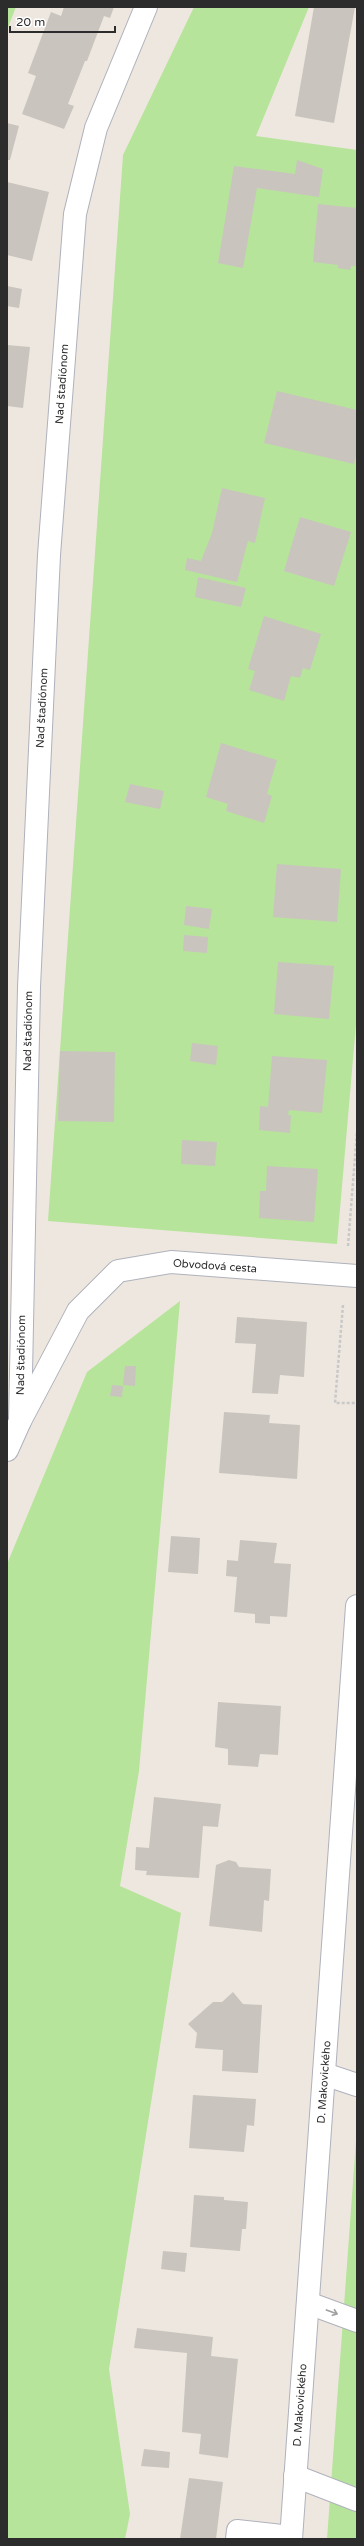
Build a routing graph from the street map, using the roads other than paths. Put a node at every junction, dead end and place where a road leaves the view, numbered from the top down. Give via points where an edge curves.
1 (146, 7) edge
2 (357, 1276) edge
3 (20, 1421) junction
4 (7, 1450) edge
5 (357, 1619) edge
6 (348, 1862) edge
7 (324, 2074) junction
8 (357, 2085) edge
9 (308, 2303) junction
10 (357, 2321) edge
11 (295, 2476) junction
12 (357, 2500) edge
13 (291, 2538) edge
14 (236, 2539) edge

1 - 3 street, Nad štadiónom via 96,128 75,214 49,555 29,987
2 - 3 street, Obvodová cesta via 171,1262 118,1271 78,1311
3 - 4 street, Obvodová cesta
5 - 6 street, D. Makovického
6 - 7 street, D. Makovického
7 - 8 street
7 - 9 street, D. Makovického
9 -> 10 street
9 - 11 street, D. Makovického
11 - 12 street
11 - 13 street, D. Makovického
13 - 14 lane via 237,2530

